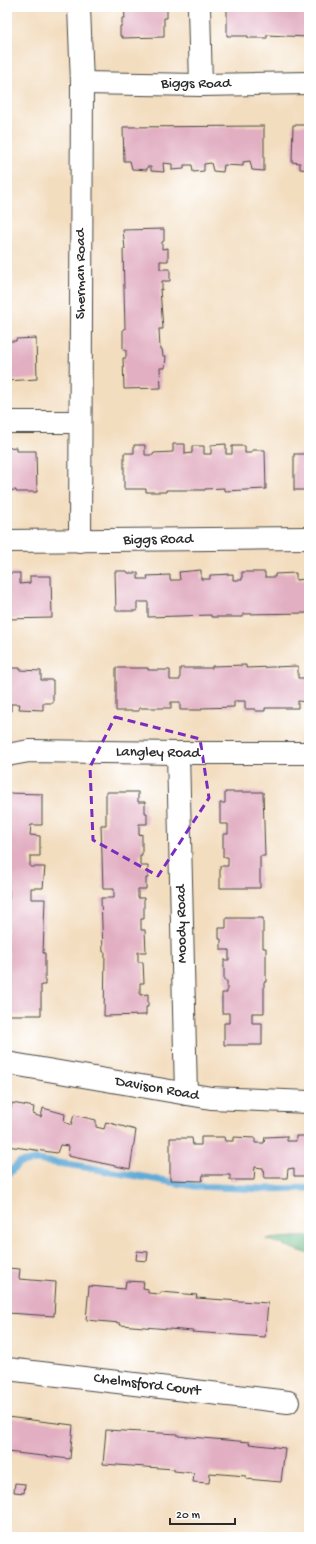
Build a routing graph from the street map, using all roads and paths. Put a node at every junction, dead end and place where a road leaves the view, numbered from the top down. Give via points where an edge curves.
1 (80, 7) edge
2 (199, 7) edge
3 (82, 83) junction
4 (309, 83) edge
5 (201, 84) junction
6 (7, 422) edge
7 (80, 422) junction
8 (309, 538) edge
9 (7, 541) edge
10 (80, 541) junction
11 (309, 753) edge
12 (178, 754) junction
13 (7, 755) edge
14 (7, 1063) edge
15 (186, 1094) junction
16 (309, 1102) edge
17 (7, 1369) edge
18 (288, 1402) dead end

1 - 3 street, Sherman Road
2 - 5 street
3 - 5 street, Biggs Road
3 - 7 street, Sherman Road
4 - 5 street, Biggs Road
6 - 7 street
7 - 10 street, Sherman Road
8 - 10 street, Biggs Road
9 - 10 street, Biggs Road
11 - 12 street, Langley Road
12 - 13 street, Langley Road via 29,751
12 - 15 street, Moody Road
14 - 15 street, Davison Road
15 - 16 street, Davison Road via 211,1098
17 - 18 street, Chelmsford Court

